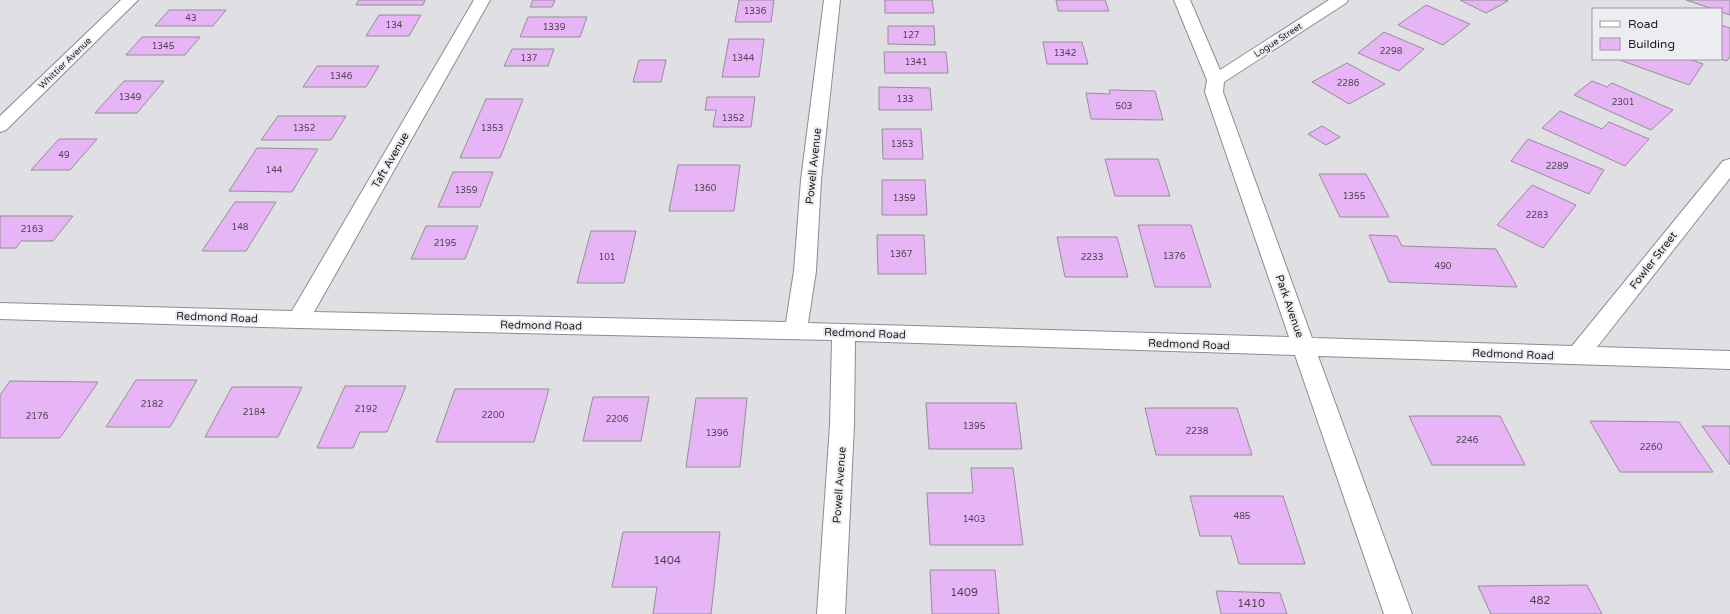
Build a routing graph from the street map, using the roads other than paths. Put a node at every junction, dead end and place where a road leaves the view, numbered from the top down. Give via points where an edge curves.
1 (130, 0) edge
2 (482, 0) edge
3 (832, 0) edge
4 (1182, 0) edge
5 (1340, 0) edge
6 (1216, 80) junction
7 (0, 126) edge
8 (1730, 165) edge
9 (0, 311) edge
10 (298, 320) junction
11 (796, 331) junction
12 (844, 332) junction
13 (1305, 348) junction
14 (1578, 356) junction
15 (1730, 360) edge
16 (831, 614) edge
17 (1398, 614) edge

1 - 7 street, Whittier Avenue
2 - 10 street, Taft Avenue
3 - 11 street, Powell Avenue via 811,180 805,271
4 - 6 street, Park Avenue
5 - 6 street, Logue Street
6 - 13 street, Park Avenue via 1214,92
8 - 14 street, Fowler Street
9 - 10 street, Redmond Road
10 - 11 street, Redmond Road
11 - 12 street, Redmond Road
12 - 13 street, Redmond Road
12 - 16 street, Powell Avenue via 842,425
13 - 14 street, Redmond Road
13 - 17 street, Park Avenue
14 - 15 street, Redmond Road

